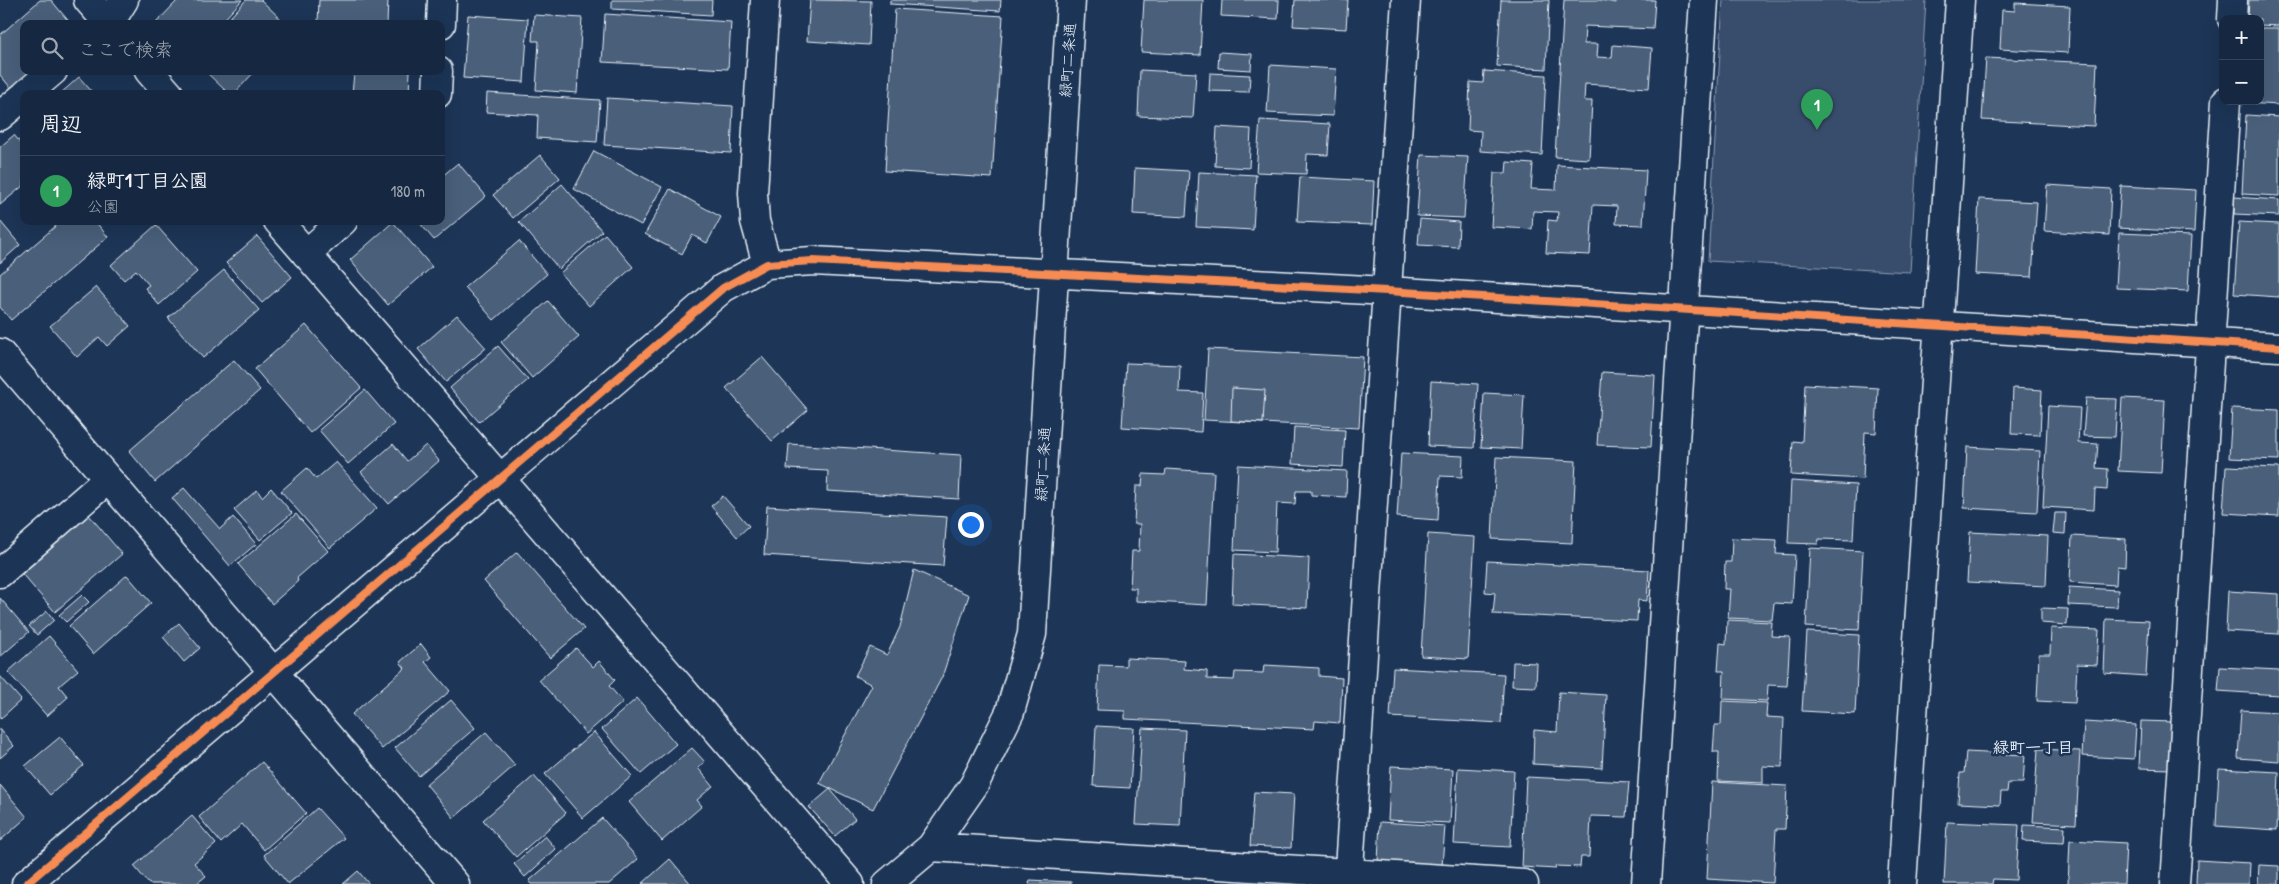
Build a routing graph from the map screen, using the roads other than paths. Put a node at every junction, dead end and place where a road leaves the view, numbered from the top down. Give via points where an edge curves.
1 (88, 0) edge
2 (124, 0) edge
3 (442, 0) edge
4 (765, 0) edge
5 (1071, 0) edge
6 (1406, 0) edge
7 (1704, 0) edge
8 (1960, 0) edge
9 (2233, 0) edge
10 (2232, 15) edge
11 (106, 20) edge
12 (112, 20) edge
13 (441, 20) edge
14 (48, 75) edge
15 (152, 75) edge
16 (438, 75) edge
17 (31, 90) edge
18 (166, 90) edge
19 (437, 90) edge
20 (20, 99) edge
21 (2226, 105) edge
22 (0, 116) edge
23 (281, 225) edge
24 (339, 225) edge
25 (306, 254) junction
26 (767, 264) junction
27 (1054, 275) junction
28 (1387, 291) junction
29 (1684, 310) junction
30 (1939, 326) junction
31 (2210, 343) junction
32 (2279, 347) edge
33 (0, 353) edge
34 (500, 478) junction
35 (108, 479) junction
36 (0, 573) edge
37 (273, 672) junction
38 (932, 847) junction
39 (1348, 878) edge
40 (29, 883) edge
41 (455, 884) edge
42 (850, 884) edge
43 (887, 884) edge
44 (1524, 884) edge
45 (1646, 884) edge
46 (1902, 884) edge
47 (2175, 884) edge

1 - 11 street
2 - 12 street
3 - 13 street
4 - 26 street via 753,193 755,221
5 - 27 street, 緑町二条通
6 - 28 street
7 - 29 street
8 - 30 street
9 - 10 street
14 - 17 street
15 - 18 street
16 - 19 street
20 - 22 street
21 - 31 street
23 - 25 street
24 - 25 street
25 - 34 street
26 - 27 street via 814,261
26 - 34 street via 723,288
27 - 28 street
27 - 38 street, 緑町二条通 via 1032,634 1010,712 974,785
28 - 29 street
28 - 39 street
29 - 30 street
29 - 45 street
30 - 31 street
30 - 46 street
31 - 32 street
31 - 47 street
33 - 35 street
34 - 37 street
34 - 42 street
35 - 36 street
35 - 37 street
37 - 40 street
37 - 41 street
38 - 39 street
38 - 43 street, 緑町二条通
39 - 44 street

